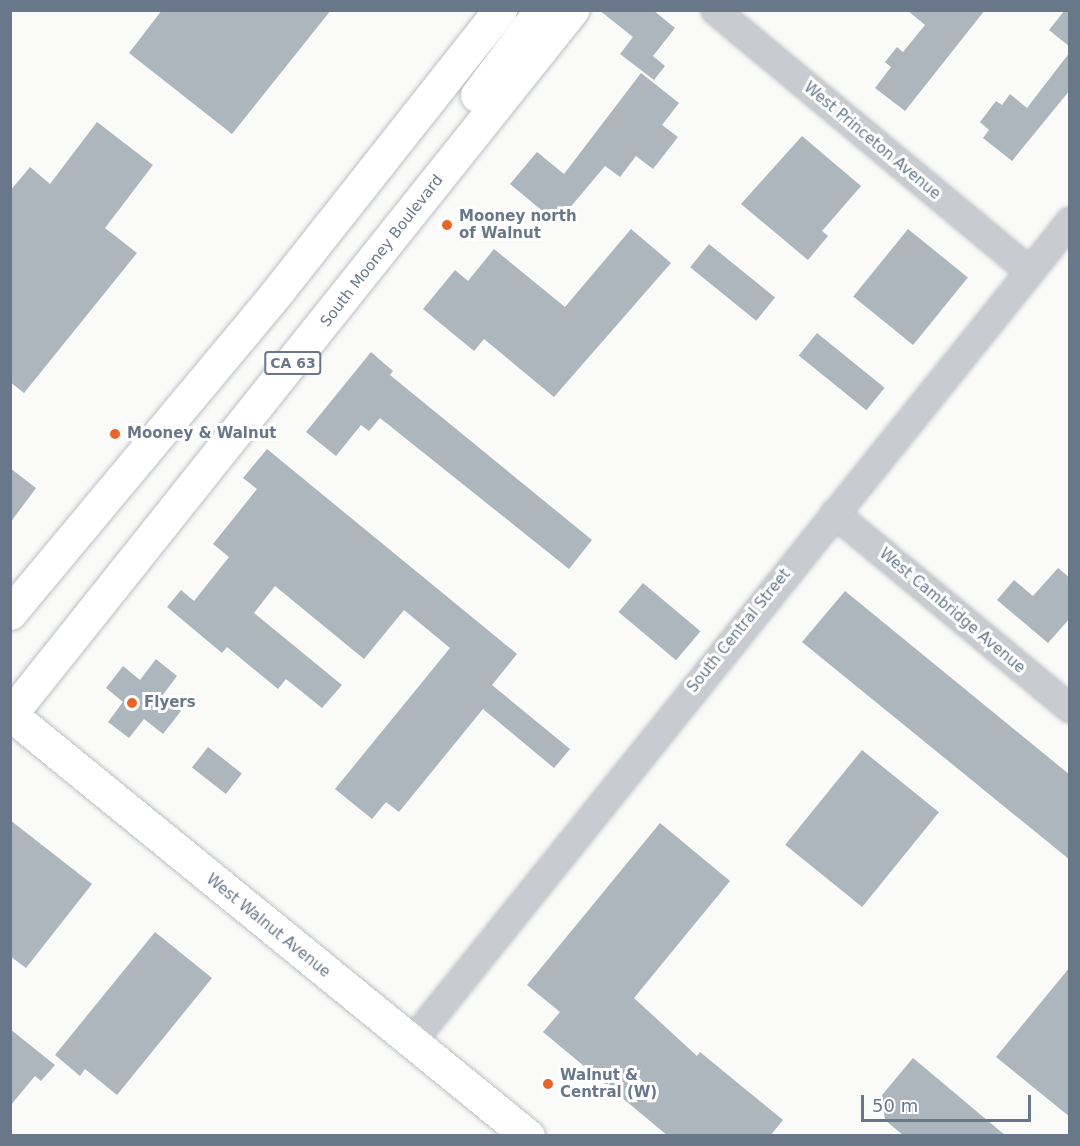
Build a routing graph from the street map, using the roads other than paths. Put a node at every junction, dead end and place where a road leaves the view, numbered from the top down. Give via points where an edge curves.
1 (500, 10) edge
2 (541, 10) edge
3 (572, 10) edge
4 (716, 10) edge
5 (1070, 221) edge
6 (385, 247) junction
7 (1029, 271) junction
8 (834, 513) junction
9 (10, 613) edge
10 (1070, 708) edge
11 (11, 715) edge
12 (411, 1042) junction
13 (528, 1136) edge

1 - 9 main road via 281,288
2 - 6 main road via 437,145
3 - 6 main road, South Mooney Boulevard / CA 63
4 - 7 street, West Princeton Avenue
5 - 7 street, South Central Street
6 - 11 main road, South Mooney Boulevard / CA 63
7 - 8 street, South Central Street
8 - 10 street, West Cambridge Avenue
8 - 12 street, South Central Street
11 - 12 main road, West Walnut Avenue
12 - 13 main road, West Walnut Avenue

